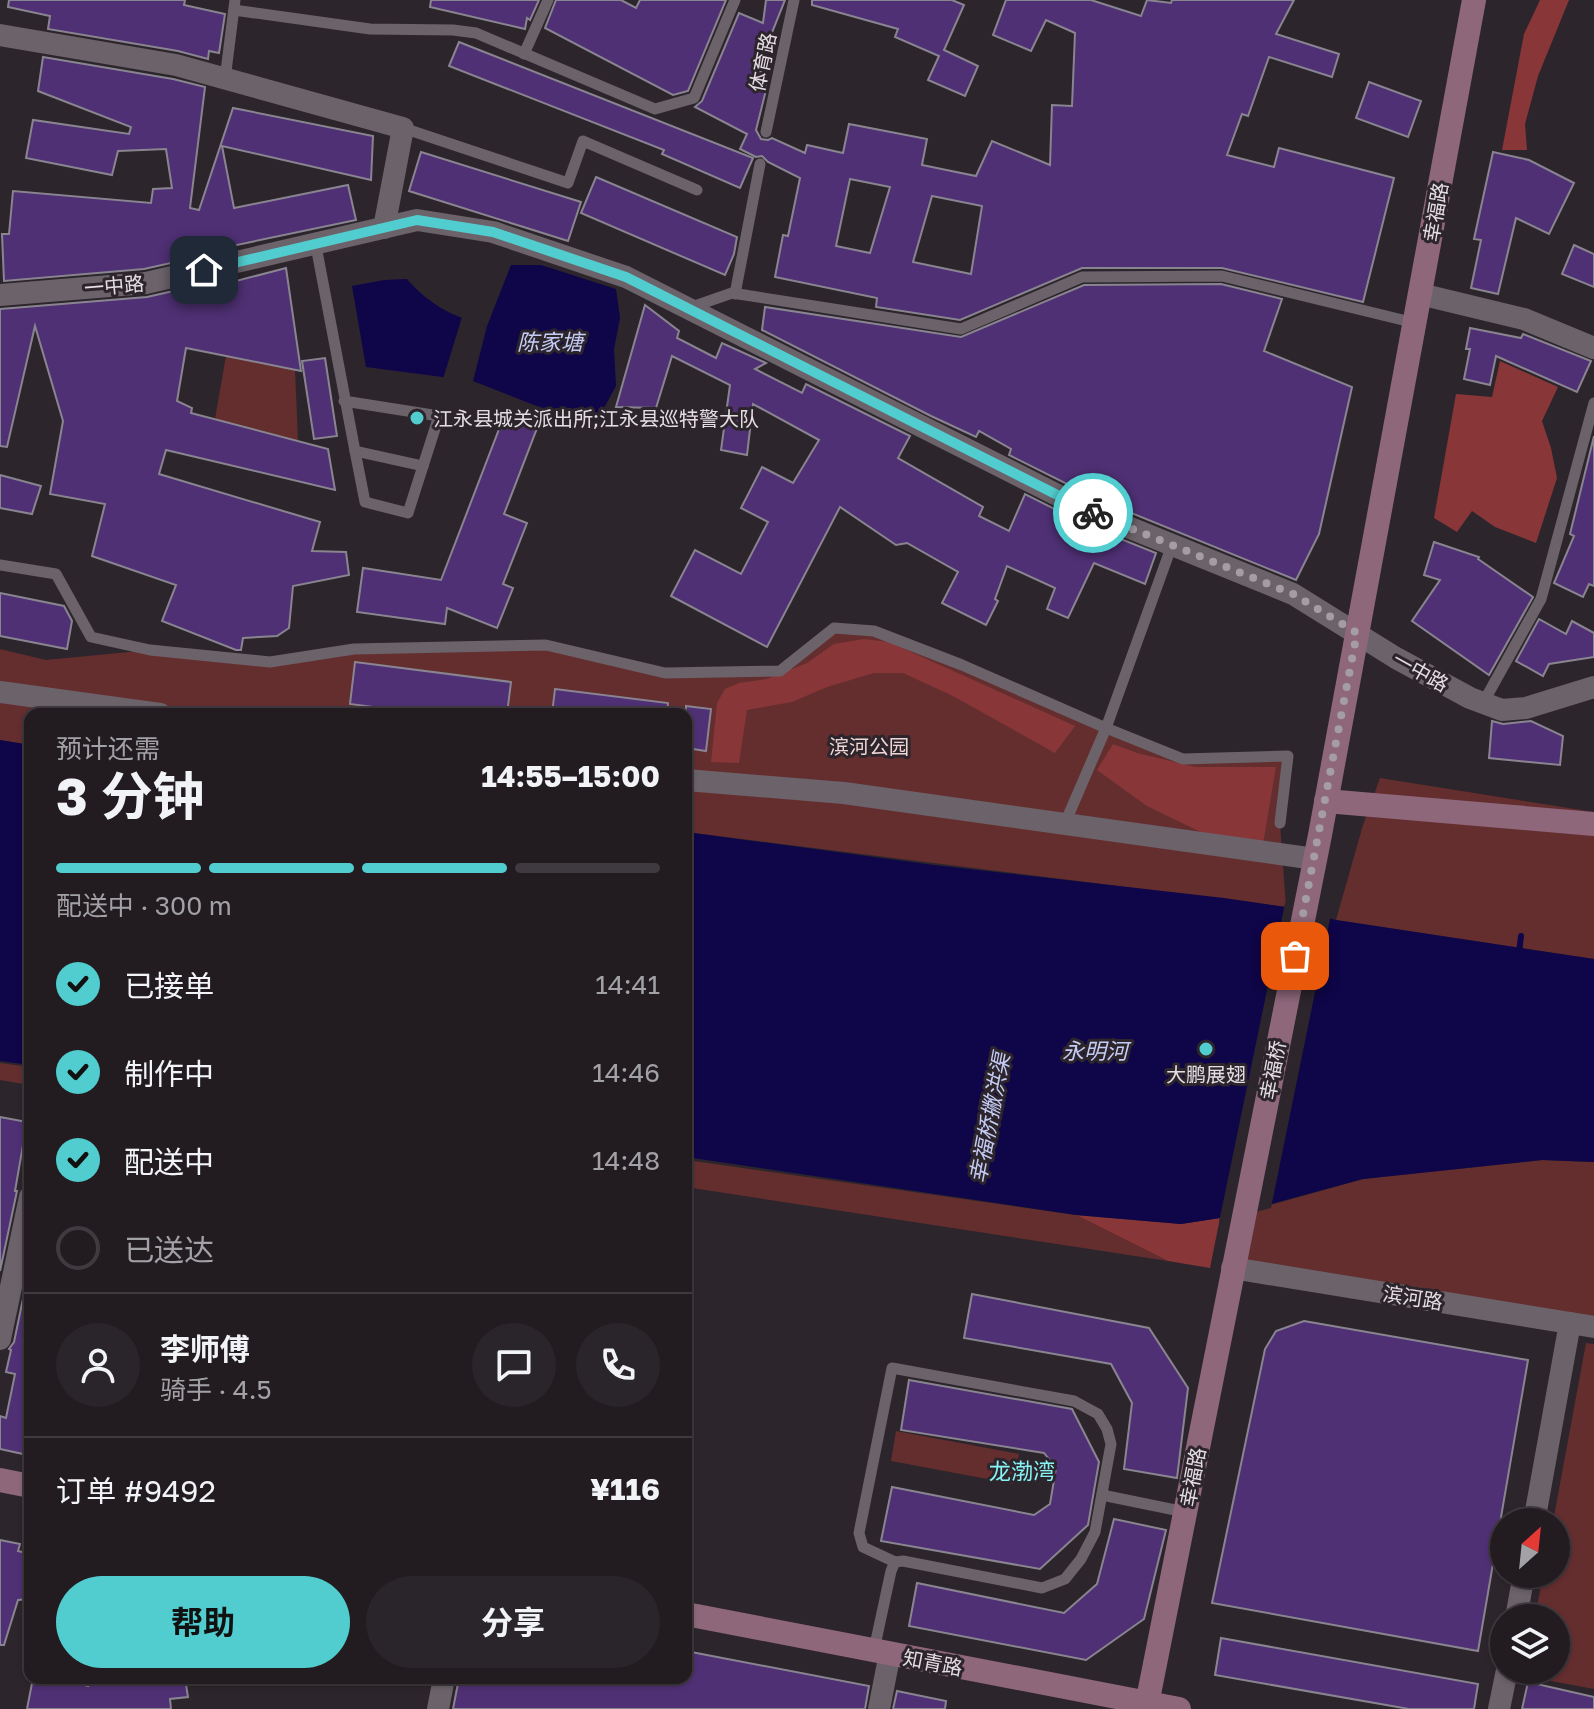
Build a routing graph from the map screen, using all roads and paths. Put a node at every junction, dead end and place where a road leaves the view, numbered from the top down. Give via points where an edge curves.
1 (548, 0) edge
2 (735, 0) edge
3 (794, 0) edge
4 (1474, 0) edge
5 (234, 5) edge
6 (0, 35) edge
7 (524, 54) junction
8 (225, 79) junction
9 (403, 128) junction
10 (766, 132) dead end
11 (760, 164) dead end
12 (697, 190) dead end
13 (384, 228) junction
14 (316, 246) junction
15 (735, 294) junction
16 (1420, 294) junction
17 (0, 295) edge
18 (688, 309) junction
19 (1415, 323) junction
20 (1594, 348) edge
21 (344, 401) junction
22 (1594, 403) edge
23 (355, 451) junction
24 (423, 466) junction
25 (1172, 545) junction
26 (0, 565) edge
27 (1357, 633) junction
28 (1594, 687) edge
29 (0, 692) edge
30 (1483, 703) junction
31 (116, 708) edge
32 (1106, 728) junction
33 (692, 782) edge
34 (692, 783) edge
35 (1326, 801) junction
36 (1065, 823) junction
37 (1280, 823) dead end
38 (1594, 824) edge
39 (1314, 865) junction
40 (24, 1225) edge
41 (1234, 1256) junction
42 (1570, 1323) junction
43 (1594, 1327) edge
44 (0, 1339) edge
45 (0, 1480) edge
46 (24, 1485) edge
47 (1102, 1495) junction
48 (1537, 1508) edge
49 (1185, 1512) junction
50 (895, 1562) junction
51 (692, 1615) edge
52 (882, 1652) junction
53 (443, 1684) edge
54 (1504, 1684) edge
55 (1146, 1706) edge
56 (438, 1709) edge
57 (879, 1709) edge
58 (1179, 1709) edge
59 (1499, 1709) edge

1 - 7 lane
2 - 7 lane via 694,98 655,109
3 - 10 lane, 体育路
4 - 16 main road, 幸福路
5 - 7 lane via 370,29 465,31
5 - 8 lane
6 - 8 street via 176,65
8 - 9 street
9 - 12 lane via 568,183 583,141
9 - 13 street
11 - 15 lane
13 - 14 street, 一中路
13 - 18 street, 一中路 via 417,220 493,232 626,277
14 - 17 street, 一中路 via 146,283
14 - 21 lane
15 - 18 lane
15 - 19 lane via 961,329 1082,277 1222,276
16 - 19 main road, 幸福路
16 - 20 street via 1524,319
18 - 25 street, 一中路 via 1091,512
19 - 27 main road, 幸福路
21 - 23 lane
21 - 24 lane via 439,416
22 - 30 lane via 1541,599
23 - 24 lane
23 - 24 lane via 365,502 408,513
25 - 27 street, 一中路 via 1293,594
25 - 32 lane
26 - 32 lane via 56,574 91,637 150,650 270,662 354,649 546,645 665,673 780,671 834,628 874,631
27 - 30 street, 一中路
27 - 35 main road, 幸福路
28 - 30 street, 一中路 via 1526,708 1502,710
29 - 31 street
32 - 36 lane
32 - 37 lane via 1183,759 1288,756
33 - 36 street via 802,788
34 - 39 street via 798,802
35 - 38 main road
35 - 39 main road, 幸福路
36 - 39 street
39 - 41 main road, 幸福桥
40 - 44 street
41 - 42 street, 滨河路
41 - 49 main road, 幸福路
42 - 43 street, 滨河路
42 - 48 street
45 - 46 main road
47 - 49 lane
47 - 50 lane via 1095,1532 1081,1559 1065,1579 1042,1588
47 - 50 lane via 1111,1444 1098,1414 1074,1401 892,1368 859,1533 863,1547
49 - 55 main road, 幸福路
50 - 52 lane
51 - 52 main road, 知青路
52 - 55 main road, 知青路
52 - 57 street
53 - 56 street
54 - 59 street
55 - 58 main road, 知青路

